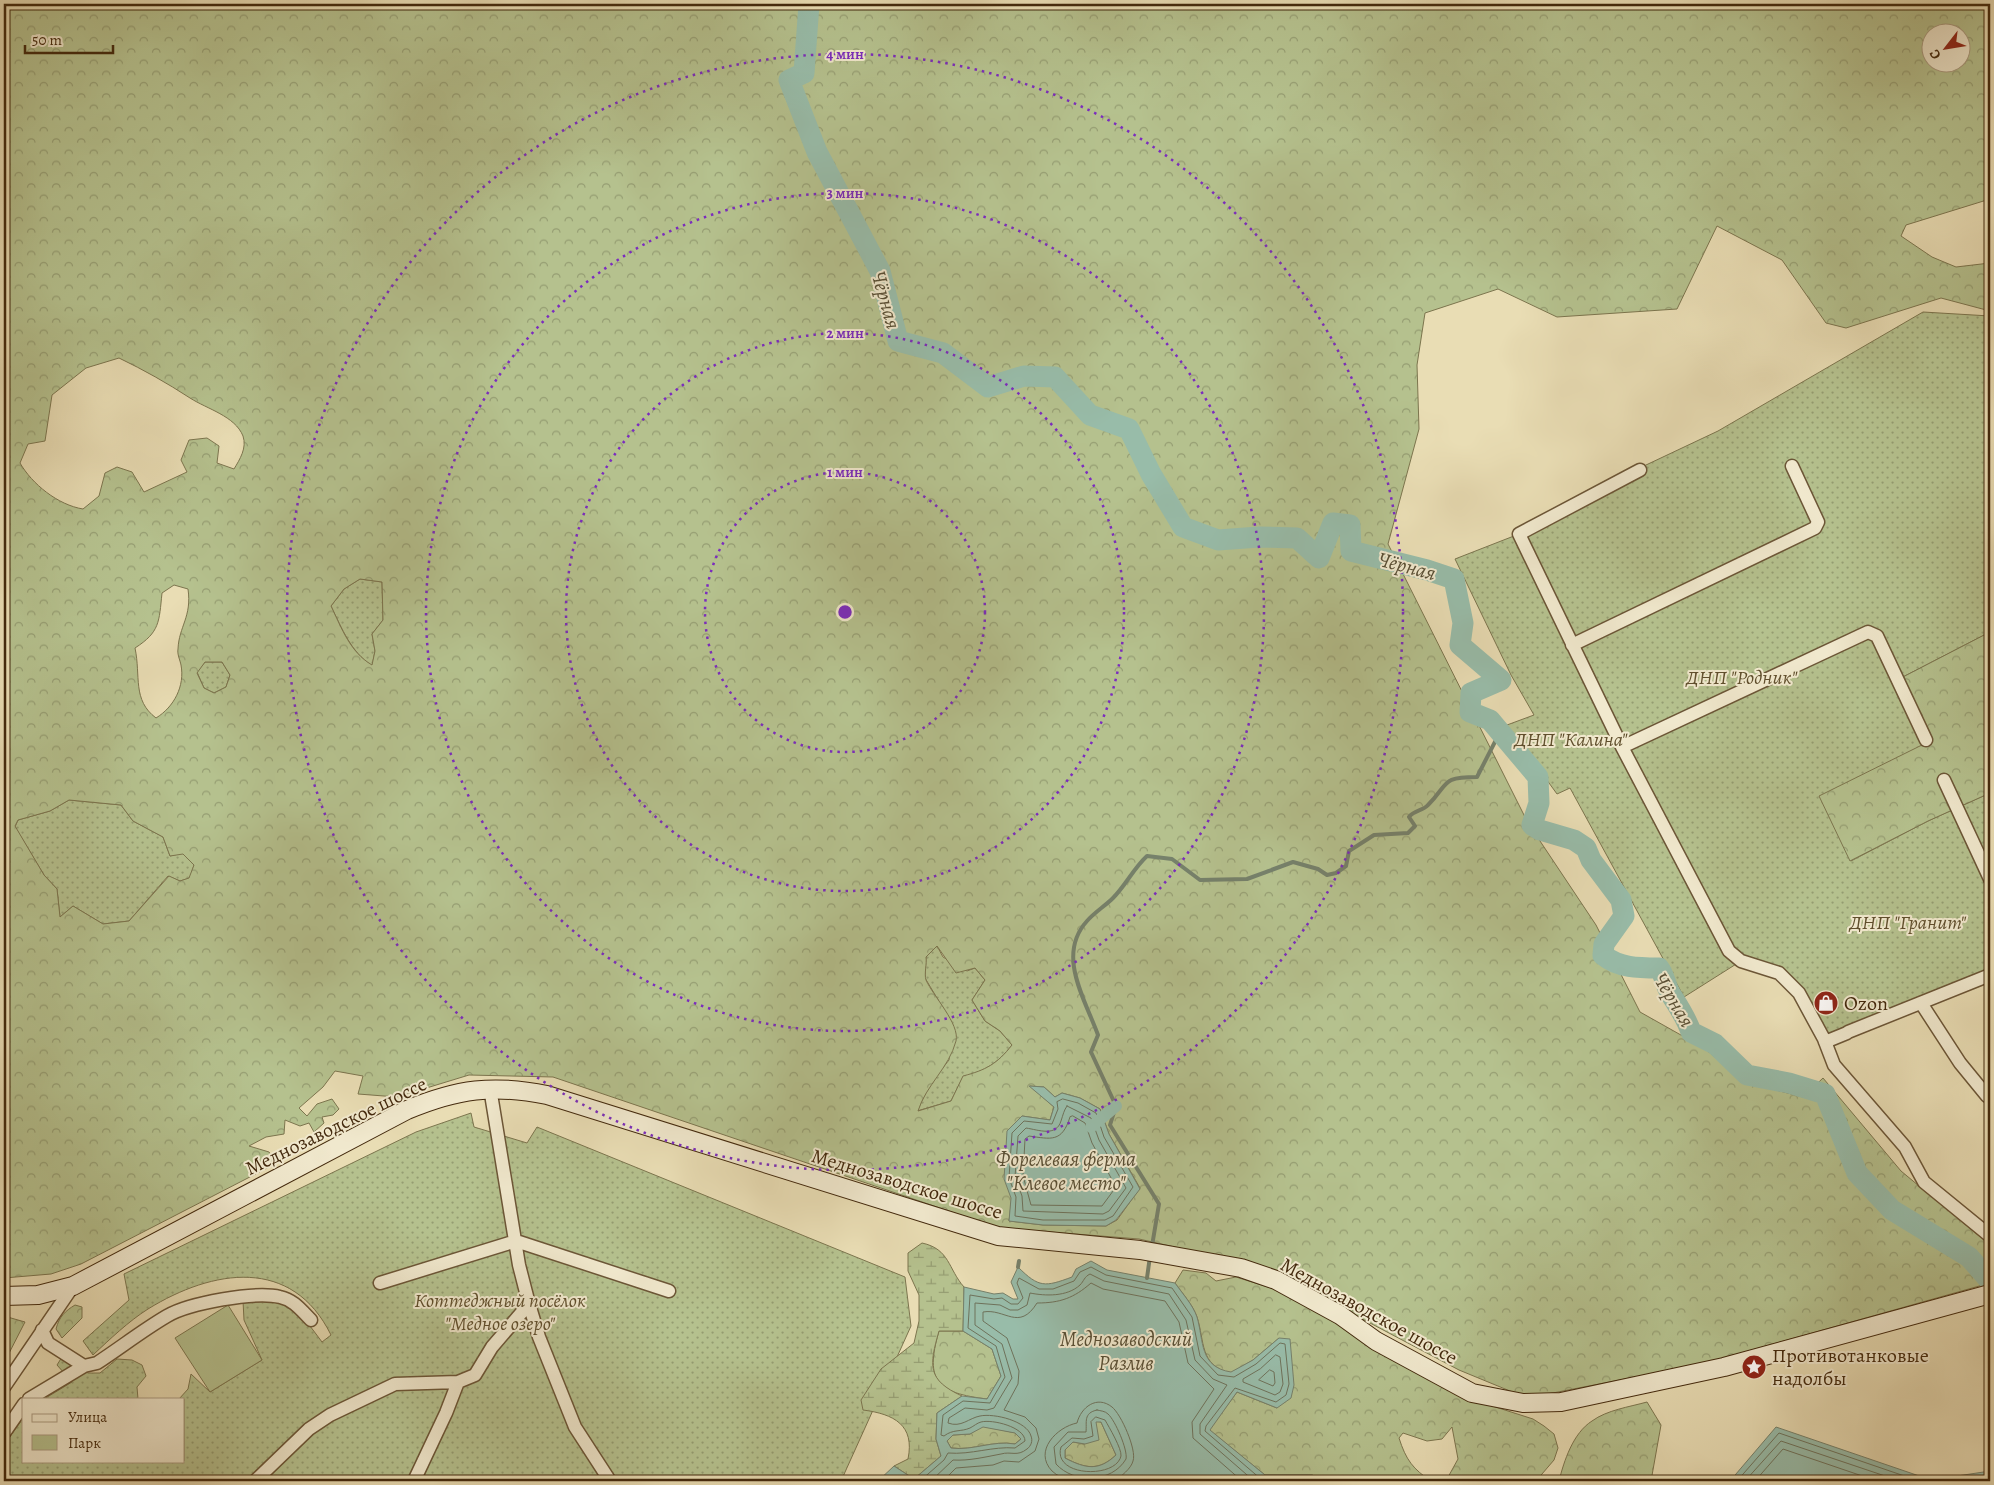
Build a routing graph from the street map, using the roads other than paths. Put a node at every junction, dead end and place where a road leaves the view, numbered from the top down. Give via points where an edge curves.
1 (1792, 466) dead end
2 (1640, 470) dead end
3 (1572, 645) junction
4 (1926, 740) dead end
5 (1622, 747) junction
6 (1944, 780) dead end
7 (1990, 879) edge
8 (1990, 975) edge
9 (1921, 1003) junction
10 (1825, 1042) junction
11 (490, 1088) junction
12 (1990, 1094) edge
13 (1990, 1236) edge
14 (516, 1241) junction
15 (380, 1283) dead end
16 (73, 1286) junction
17 (669, 1291) dead end
18 (1990, 1294) edge
19 (4, 1296) edge
20 (529, 1304) junction
21 (311, 1320) dead end
22 (42, 1330) junction
23 (84, 1366) junction
24 (458, 1382) junction
25 (4, 1386) edge
26 (31, 1398) edge
27 (22, 1407) edge
28 (4, 1433) edge
29 (255, 1481) edge
30 (414, 1481) edge
31 (610, 1481) edge

1 - 3 street via 1818,522 1814,528
2 - 3 street via 1519,534
3 - 5 street
4 - 5 street via 1877,636 1868,632
5 - 10 street via 1729,950 1741,961 1779,972 1799,993
6 - 7 street
8 - 9 street
9 - 10 street
9 - 12 street via 1960,1063 1987,1096
10 - 13 street via 1834,1065 1905,1147 1924,1182
11 - 14 street
11 - 16 main road, Меднозаводское шоссе via 458,1092 406,1110
11 - 18 main road, Меднозаводское шоссе via 517,1089 547,1096 998,1236 1140,1250 1241,1268 1276,1280 1472,1393 1523,1403 1561,1402 1724,1367
14 - 15 street
14 - 17 street
14 - 20 street
16 - 19 main road, Меднозаводское шоссе via 38,1295
16 - 22 street
20 - 24 street via 492,1347 475,1376
20 - 31 street via 575,1427
21 - 23 street via 294,1302 280,1297 240,1295 168,1315 96,1363
22 - 23 street via 48,1342
22 - 25 street
23 - 26 street
24 - 29 street via 395,1384 330,1415 309,1429
24 - 30 street
27 - 28 street

